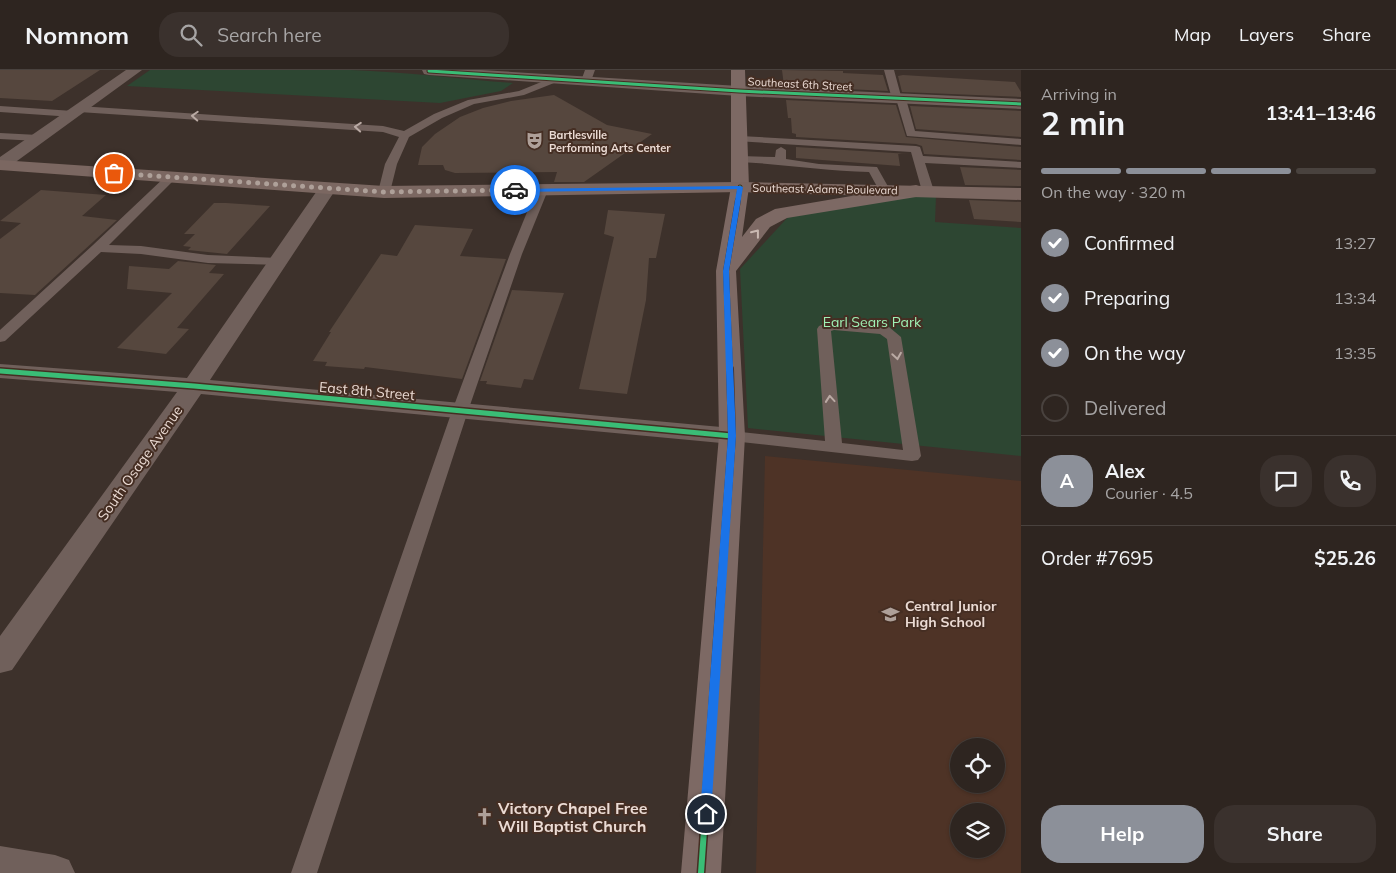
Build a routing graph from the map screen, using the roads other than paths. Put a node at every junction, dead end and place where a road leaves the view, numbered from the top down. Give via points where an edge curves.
1 (136, 70) edge
2 (738, 70) edge
3 (889, 70) edge
4 (430, 71) edge
5 (588, 76) edge
6 (556, 80) junction
7 (739, 91) junction
8 (899, 99) junction
9 (1021, 104) edge
10 (0, 109) edge
11 (76, 112) junction
12 (911, 134) junction
13 (406, 135) junction
14 (0, 136) edge
15 (38, 138) junction
16 (740, 139) junction
17 (781, 142) junction
18 (1021, 142) edge
19 (917, 154) junction
20 (740, 159) junction
21 (780, 161) junction
22 (0, 165) edge
23 (1021, 165) edge
24 (819, 167) junction
25 (171, 177) junction
26 (740, 187) junction
27 (327, 189) junction
28 (824, 189) junction
29 (542, 190) junction
30 (884, 190) junction
31 (922, 191) junction
32 (384, 192) junction
33 (1021, 194) edge
34 (98, 248) junction
35 (278, 262) junction
36 (726, 271) junction
37 (0, 338) edge
38 (0, 371) edge
39 (194, 386) junction
40 (460, 411) junction
41 (732, 436) junction
42 (834, 448) junction
43 (0, 661) edge
44 (0, 864) edge
45 (55, 873) edge
46 (304, 873) edge
47 (701, 873) edge

1 - 11 street
2 - 7 street
3 - 8 lane
4 - 6 street, Southeast 6th Street
5 - 6 street, Southeast 6th Street
5 - 7 street, Southeast 6th Street
6 - 13 lane via 521,93 471,102
7 - 8 street, Southeast 6th Street
7 - 16 street
8 - 9 street, Southeast 6th Street
8 - 12 lane
10 - 11 lane
13 -> 11 lane via 364,127
11 - 15 street
12 - 18 lane
12 - 19 lane
13 - 32 lane via 391,164
14 - 15 lane
15 - 22 street
16 - 17 lane
16 - 20 street
17 - 19 lane
17 - 21 lane
19 - 23 lane
19 - 31 lane
20 - 21 lane
20 - 26 street
21 - 24 lane
22 - 25 main road, Southeast Adams Boulevard
24 - 28 lane
24 - 30 lane via 873,169
25 - 27 main road, Southeast Adams Boulevard
25 - 34 lane
26 - 28 main road, Southeast Adams Boulevard
26 - 29 main road, Southeast Adams Boulevard
26 - 36 street
27 - 32 main road, Southeast Adams Boulevard
27 - 35 street, South Osage Avenue
28 - 30 main road, Southeast Adams Boulevard
29 - 32 main road, Southeast Adams Boulevard
29 - 40 lane
30 - 31 main road, Southeast Adams Boulevard
31 - 33 main road, Southeast Adams Boulevard
36 -> 31 street via 764,223 782,212
34 - 35 lane
34 - 37 lane
35 - 39 street, South Osage Avenue
36 - 41 street
38 - 39 street, East 8th Street
39 - 40 street, East 8th Street
39 - 43 street, South Osage Avenue
40 - 41 street, East 8th Street
40 - 46 lane
41 - 42 lane
41 - 47 street
42 -> 42 lane via 824,329 832,326 884,330 894,337 912,456
44 - 45 street

